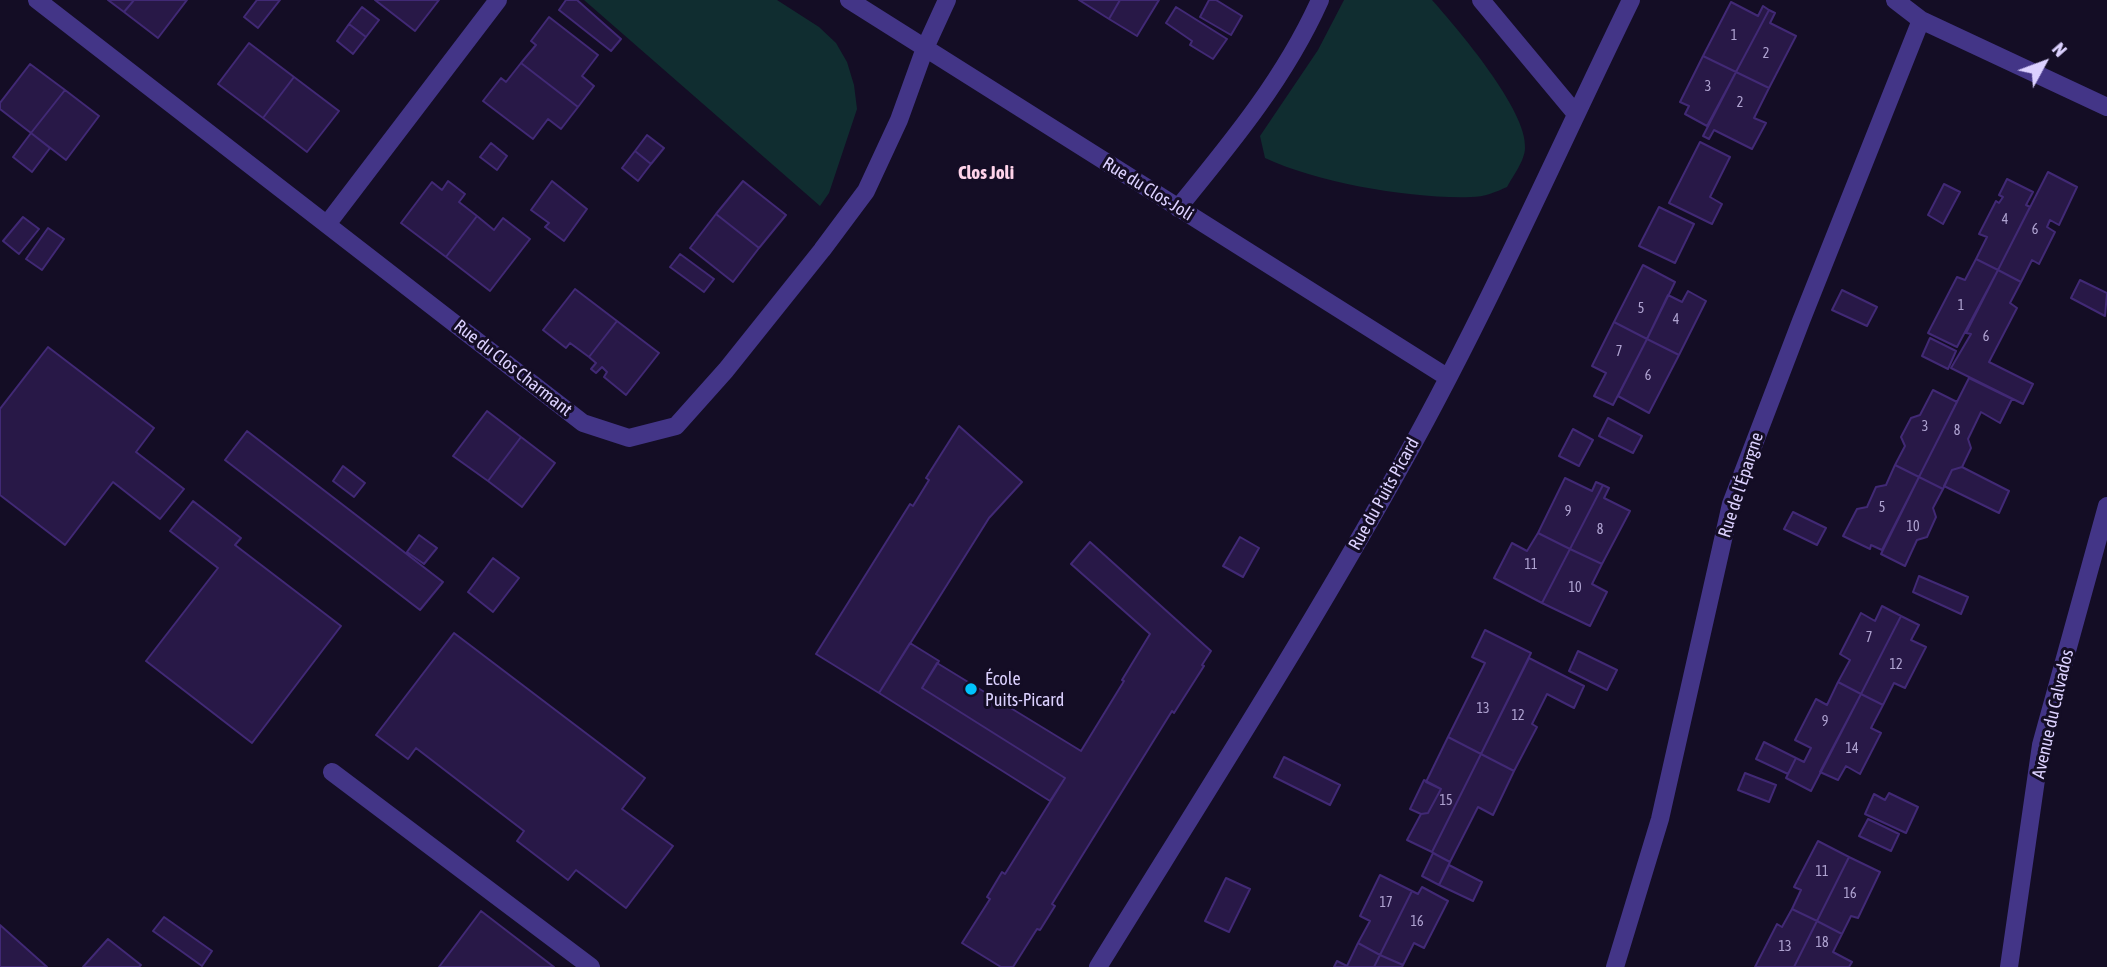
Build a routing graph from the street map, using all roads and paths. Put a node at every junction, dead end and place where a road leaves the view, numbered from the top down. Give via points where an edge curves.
1 (37, 0) edge
2 (498, 0) edge
3 (849, 0) edge
4 (947, 0) edge
5 (1320, 0) edge
6 (1481, 0) edge
7 (1632, 0) edge
8 (1895, 0) edge
9 (1921, 20) junction
10 (925, 48) junction
11 (2107, 107) edge
12 (1576, 114) junction
13 (1178, 208) junction
14 (328, 223) junction
15 (1447, 377) junction
16 (2107, 506) edge
17 (332, 772) dead end
18 (591, 967) edge
19 (1098, 967) edge
20 (1615, 967) edge
21 (2009, 967) edge

1 - 14 street, Rue du Clos Charmant
2 - 14 street
3 - 10 street, Rue du Clos-Joli
4 - 10 street, Rue du Clos Charmant
5 - 13 street via 1301,41 1246,125
6 - 12 street
7 - 12 street, Rue du Puits Picard
8 - 9 street
9 - 11 street
9 - 20 street, Rue de l'Épargne via 1731,503 1660,819
10 - 13 street, Rue du Clos-Joli
10 - 14 street, Rue du Clos Charmant via 866,191 726,370 676,426 629,438 583,423
12 - 15 street, Rue du Puits Picard
13 - 15 street, Rue du Clos-Joli
15 - 19 street, Rue du Puits Picard via 1285,665
16 - 21 street, Avenue du Calvados via 2041,746
17 - 18 street

